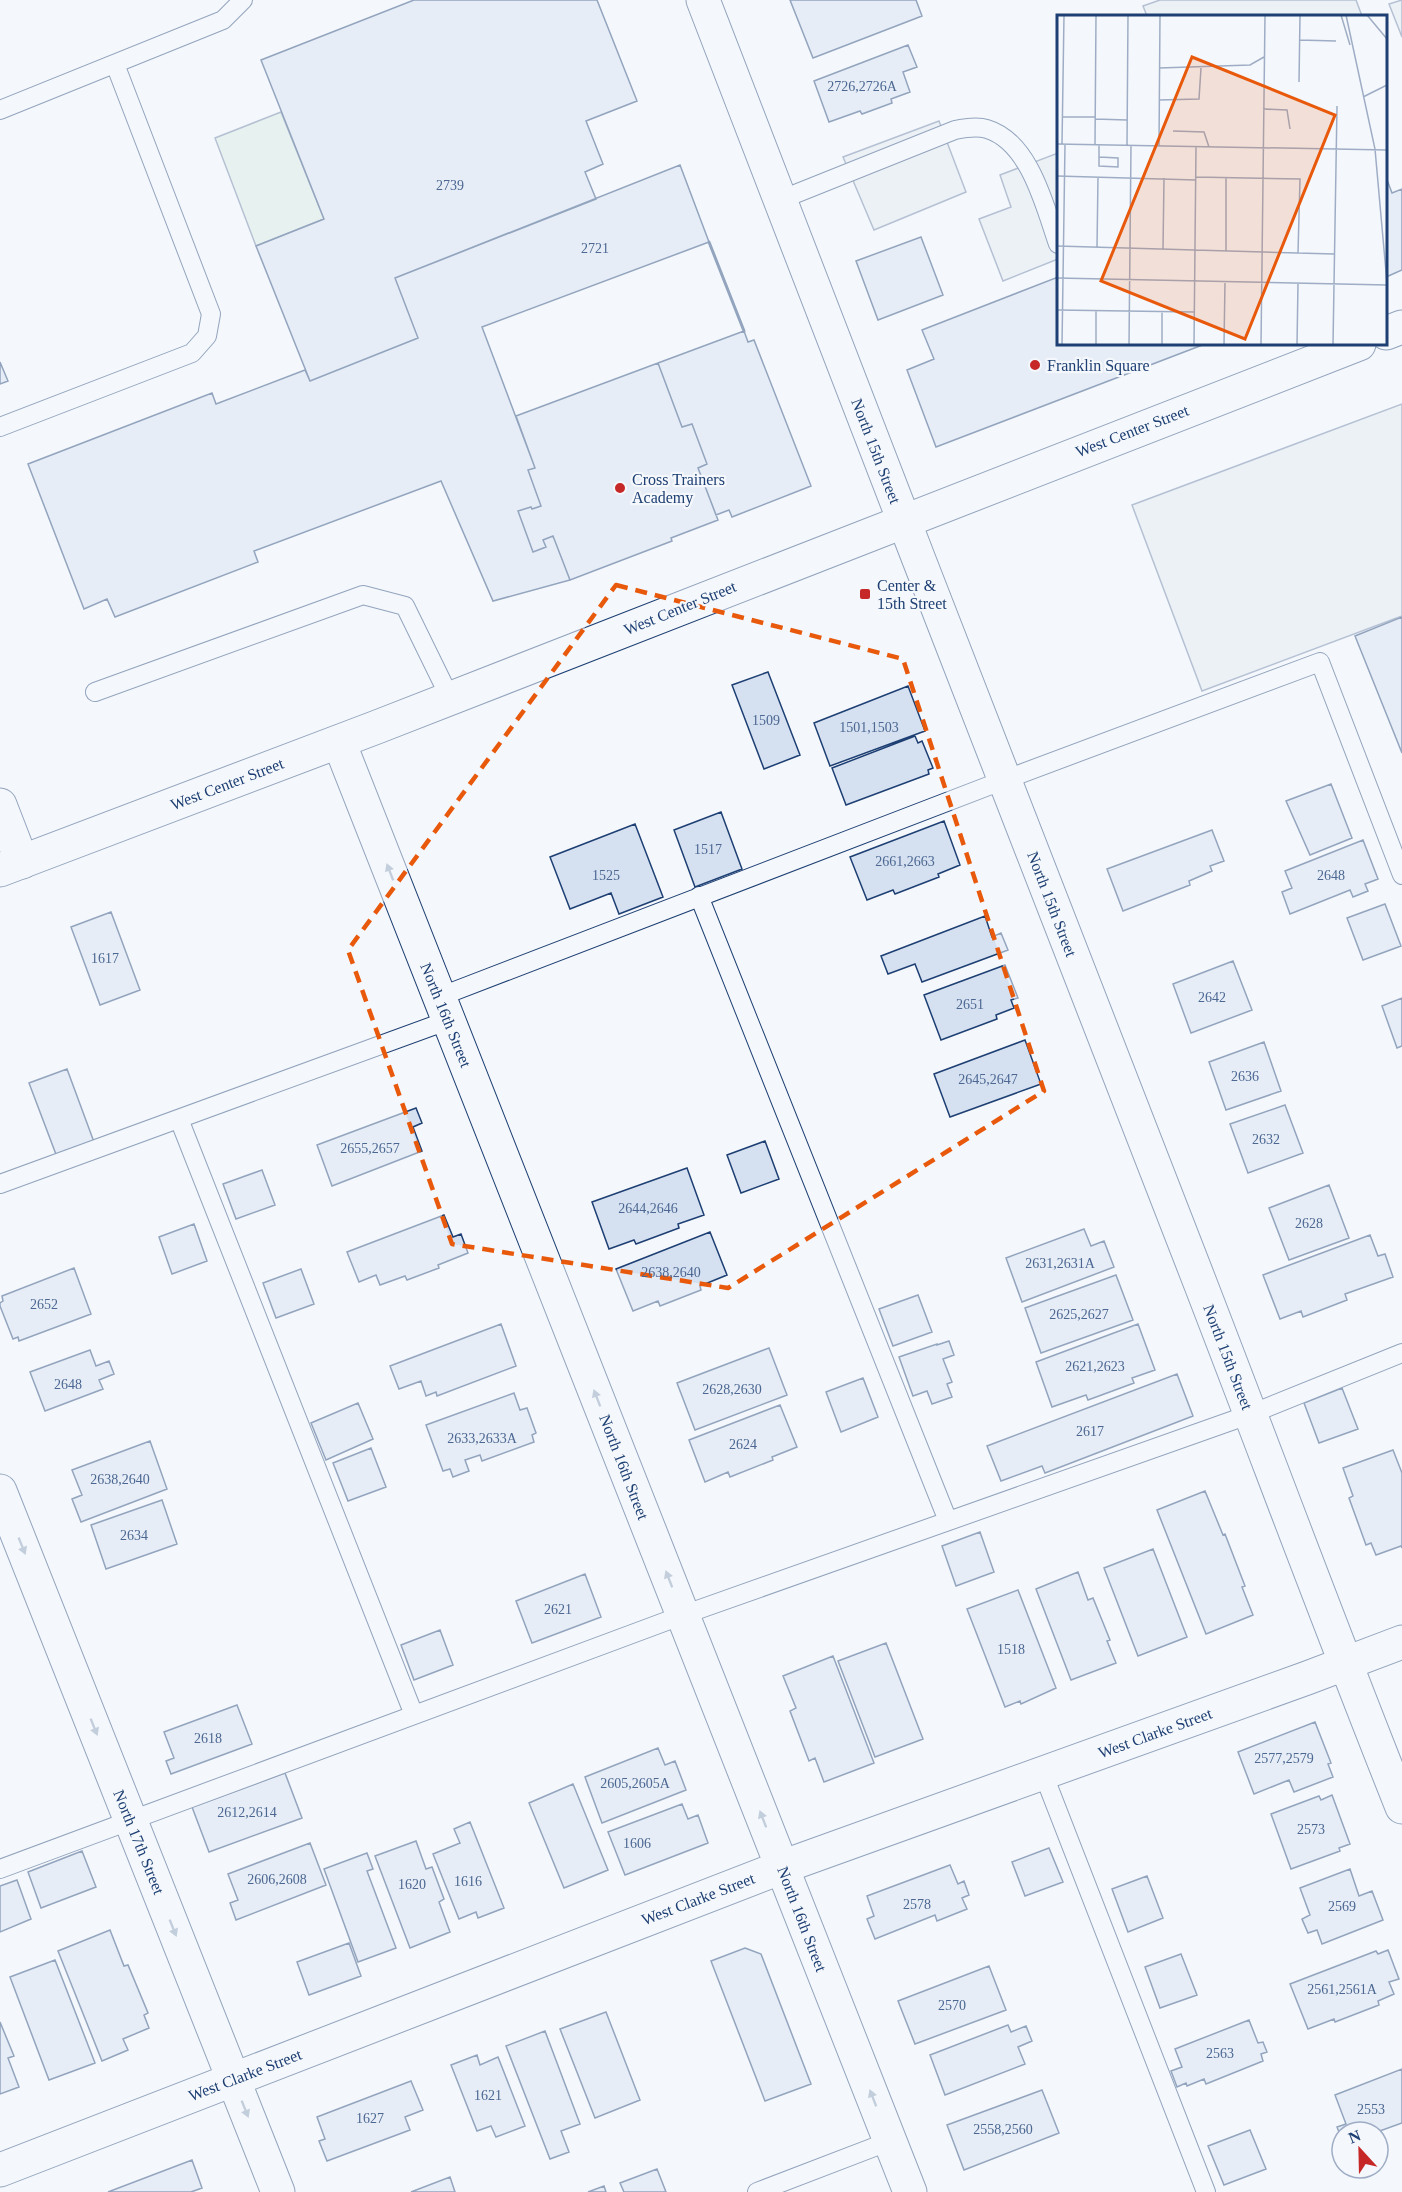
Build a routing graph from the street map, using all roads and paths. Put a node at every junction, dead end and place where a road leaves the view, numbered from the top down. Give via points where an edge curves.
1 (243, 0) edge
2 (703, 0) edge
3 (115, 63) junction
4 (0, 110) edge
5 (780, 200) junction
6 (1057, 239) edge
7 (1402, 327) edge
8 (1387, 333) edge
9 (1356, 345) edge
10 (0, 427) edge
11 (903, 521) junction
12 (95, 692) dead end
13 (450, 698) junction
14 (339, 742) junction
15 (1004, 780) junction
16 (0, 805) edge
17 (11, 866) edge
18 (1402, 875) edge
19 (699, 896) junction
20 (444, 1009) junction
21 (179, 1119) junction
22 (0, 1184) edge
23 (1402, 1353) edge
24 (1251, 1414) junction
25 (0, 1491) edge
26 (948, 1521) junction
27 (683, 1615) junction
28 (1402, 1642) edge
29 (1345, 1664) junction
30 (414, 1715) junction
31 (1043, 1773) junction
32 (1402, 1807) edge
33 (130, 1820) junction
34 (782, 1867) junction
35 (0, 1869) edge
36 (233, 2080) junction
37 (890, 2141) junction
38 (0, 2170) edge
39 (278, 2192) edge
40 (757, 2192) edge
41 (910, 2192) edge
42 (1206, 2192) edge

1 - 3 lane via 223,20
2 - 5 street, North 15th Street
3 - 4 lane
3 - 10 lane via 211,314 207,336 192,353
5 - 6 lane via 955,130 985,129 1000,134 1024,160
5 - 11 street, North 15th Street
7 - 8 street
9 - 11 street, West Center Street
11 - 13 street, West Center Street
11 - 15 street, North 15th Street
12 - 13 lane via 363,595 405,606
13 - 14 street, West Center Street
14 - 17 street, West Center Street
20 -> 14 street, North 16th Street
15 - 18 lane via 1320,662
15 - 19 lane
15 - 24 street, North 15th Street
16 - 17 street
19 - 20 lane
19 - 26 lane
20 - 21 lane
27 -> 20 street, North 16th Street
21 - 22 lane
21 - 30 lane
23 - 24 lane
24 - 26 lane
24 - 29 street, North 15th Street
25 -> 33 street, North 17th Street
26 - 27 lane
27 - 30 lane
34 -> 27 street, North 16th Street
28 - 29 street, West Clarke Street
29 - 31 street, West Clarke Street
29 - 32 street, North 15th Street
30 - 33 lane
31 - 34 street, West Clarke Street
31 - 42 lane
33 - 35 lane
33 -> 36 street, North 17th Street
34 - 36 street, West Clarke Street
37 -> 34 street, North 16th Street
36 - 38 street, West Clarke Street
36 -> 39 street, North 17th Street
37 - 40 lane
37 - 41 street, North 16th Street

